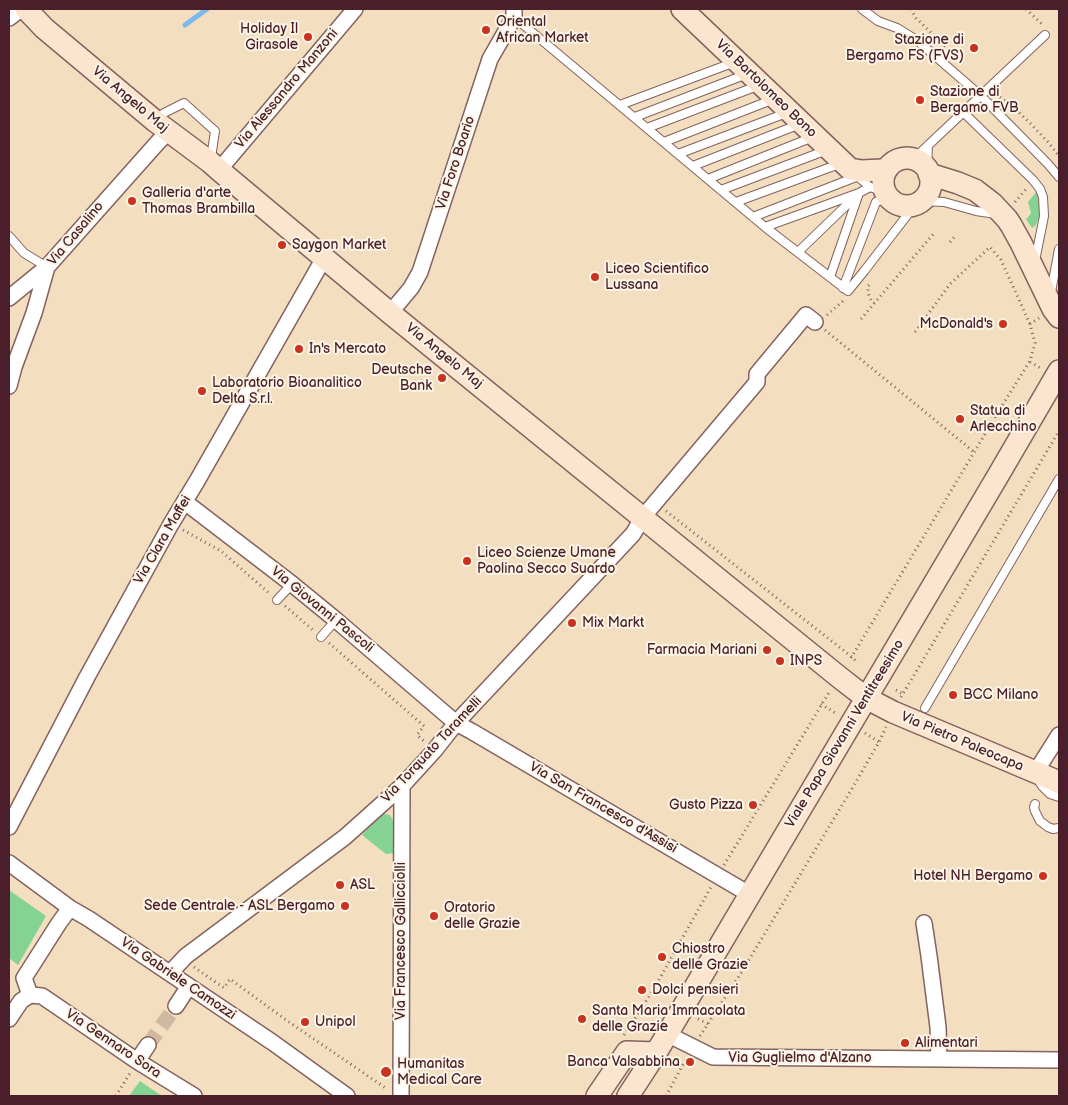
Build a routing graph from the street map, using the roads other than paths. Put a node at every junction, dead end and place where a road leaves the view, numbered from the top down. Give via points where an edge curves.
1 (21, 9) edge
2 (26, 9) edge
3 (355, 9) edge
4 (682, 9) edge
5 (862, 9) edge
6 (514, 13) edge
7 (9, 18) edge
8 (1045, 35) dead end
9 (980, 96) junction
10 (620, 105) junction
11 (963, 112) junction
12 (635, 117) junction
13 (801, 122) junction
14 (162, 126) junction
15 (647, 128) junction
16 (664, 142) junction
17 (928, 145) junction
18 (678, 154) junction
19 (908, 158) junction
20 (214, 166) junction
21 (693, 166) junction
22 (888, 168) junction
23 (928, 171) junction
24 (1059, 177) edge
25 (708, 179) junction
26 (721, 190) junction
27 (882, 192) junction
28 (859, 193) junction
29 (736, 202) junction
30 (918, 203) junction
31 (1009, 208) junction
32 (753, 216) junction
33 (765, 227) junction
34 (9, 236) edge
35 (1059, 249) edge
36 (798, 252) junction
37 (324, 258) junction
38 (47, 267) junction
39 (1034, 269) junction
40 (830, 277) junction
41 (845, 293) junction
42 (9, 298) edge
43 (1054, 310) edge
44 (390, 313) junction
45 (814, 322) road end
46 (1059, 371) edge
47 (9, 386) edge
48 (1059, 479) edge
49 (185, 502) junction
50 (649, 510) junction
51 (292, 584) junction
52 (277, 600) dead end
53 (336, 620) junction
54 (321, 636) dead end
55 (866, 698) junction
56 (925, 708) dead end
57 (456, 723) junction
58 (1059, 735) edge
59 (1036, 772) junction
60 (1059, 782) edge
61 (402, 786) junction
62 (1059, 798) edge
63 (1035, 804) dead end
64 (9, 827) edge
65 (1059, 828) edge
66 (9, 863) edge
67 (749, 894) junction
68 (70, 908) junction
69 (924, 923) dead end
70 (170, 973) junction
71 (189, 986) junction
72 (30, 995) junction
73 (176, 1006) tunnel mouth
74 (9, 1020) edge
75 (667, 1034) junction
76 (148, 1045) tunnel mouth
77 (656, 1053) junction
78 (940, 1059) junction
79 (1059, 1060) edge
80 (137, 1061) junction
81 (395, 1094) edge
82 (194, 1096) edge
83 (347, 1096) edge
84 (597, 1096) edge
85 (628, 1096) edge

1 - 7 street
2 - 14 main road, Via Angelo Maj via 44,28
3 - 20 street, Via Alessandro Manzoni
4 - 13 main road, Via Bartolomeo Bono
5 - 9 lane via 918,41
6 - 10 lane
6 - 44 street, Via Foro Boario via 490,58 420,272
8 - 9 lane
9 - 11 lane
9 - 24 lane
10 - 12 lane
10 - 13 lane
11 - 17 lane
11 - 39 lane via 1042,192 1044,216
12 - 13 lane
12 - 15 lane
13 - 15 lane
13 - 16 lane
13 - 18 lane
13 - 21 lane
13 - 22 main road via 862,171
13 - 25 lane
13 - 26 lane
13 - 27 lane, Via Bartolomeo Bono
13 - 29 lane
13 - 32 lane
14 - 20 main road, Via Angelo Maj
14 - 20 lane via 164,113 184,103 214,131
14 - 38 street, Via Casalino via 159,141
15 - 16 lane
16 - 18 lane
17 - 19 lane
17 - 23 lane
18 - 21 lane
19 - 22 main road
19 - 23 main road via 919,161
20 - 37 main road, Via Angelo Maj
21 - 25 lane
22 - 27 main road
23 - 30 main road via 930,189
23 - 31 main road via 976,190 992,203
25 - 26 lane
26 - 29 lane
27 - 28 lane
27 - 30 main road via 900,204
27 - 41 lane
28 - 33 lane
28 - 36 lane
28 - 40 lane
29 - 32 lane
30 - 31 lane via 944,202 976,211
30 - 41 lane
31 - 39 main road via 1011,225
32 - 33 lane
33 - 36 lane
34 - 38 lane via 24,253
35 - 43 lane via 1054,277
36 - 40 lane
37 - 44 main road, Via Angelo Maj
37 - 49 street, Via Clara Maffei
38 - 42 street
38 - 47 street, Via Casalino
39 - 43 main road
40 - 41 lane
44 - 50 main road, Via Angelo Maj
45 - 50 street, Via Torquato Taramelli via 806,315 756,374 757,382
46 - 55 main road, Viale Papa Giovanni Ventitreesimo
48 - 56 lane
49 - 51 street, Via Giovanni Pascoli
49 - 64 street, Via Clara Maffei via 87,677
50 - 55 main road, Via Angelo Maj
50 - 57 street, Via Torquato Taramelli via 633,534
51 - 52 lane
51 - 53 street, Via Giovanni Pascoli
53 - 54 lane
53 - 57 street, Via Giovanni Pascoli
55 - 59 main road, Via Pietro Paleocapa via 898,703
55 - 67 main road, Viale Papa Giovanni Ventitreesimo
57 - 61 street, Via Torquato Taramelli
57 - 67 street, Via San Francesco d'Assisi
58 - 59 street
59 - 60 main road, Via Pietro Paleocapa
59 - 62 lane via 1042,786
61 - 70 street, Via Torquato Taramelli via 345,837 186,956
61 - 81 street, Via Francesco Gallicciolli
63 - 65 lane via 1040,821 1053,829
66 - 68 street, Via Gabriele Camozzi
67 - 75 main road, Viale Papa Giovanni Ventitreesimo
68 - 70 street, Via Gabriele Camozzi
68 - 72 street via 24,978
69 - 78 street
70 - 71 street, Via Gabriele Camozzi
71 - 73 street
71 - 83 street, Via Gabriele Camozzi
72 - 74 street via 21,1001
72 - 80 street, Via Gennaro Sora via 42,996
75 - 77 main road, Viale Papa Giovanni Ventitreesimo
75 - 78 street, Via Guglielmo d'Alzano via 712,1057
76 - 80 street
77 - 84 main road via 626,1052
77 - 85 main road, Viale Papa Giovanni Ventitreesimo
78 - 79 street, Via Guglielmo d'Alzano
80 - 82 street, Via Gennaro Sora

